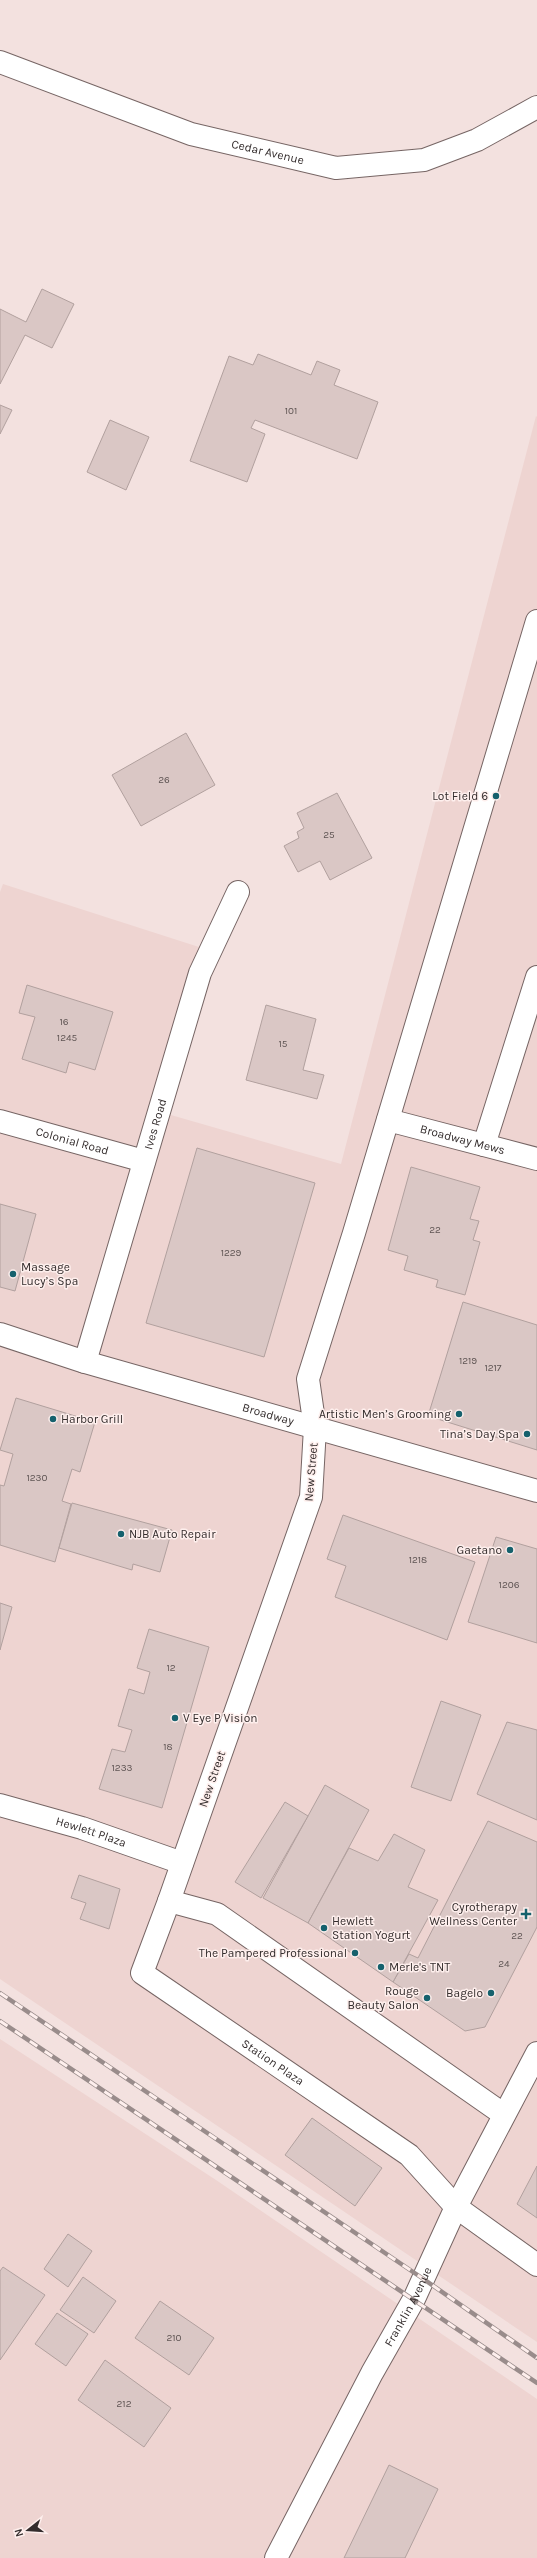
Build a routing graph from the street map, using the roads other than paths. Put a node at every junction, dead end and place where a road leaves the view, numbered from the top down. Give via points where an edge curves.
1 (0, 62) edge
2 (537, 107) edge
3 (537, 621) edge
4 (238, 892) dead end
5 (537, 977) edge
6 (388, 1120) junction
7 (0, 1121) edge
8 (484, 1145) junction
9 (537, 1159) edge
10 (144, 1161) junction
11 (0, 1334) edge
12 (85, 1362) junction
13 (314, 1428) junction
14 (537, 1491) edge
15 (0, 1805) edge
16 (182, 1863) junction
17 (169, 1901) junction
18 (537, 2053) edge
19 (503, 2114) junction
20 (456, 2207) junction
21 (537, 2265) edge
22 (276, 2558) edge

1 - 2 street, Cedar Avenue via 190,134 336,168 424,160 477,140
3 - 6 street, New Street
4 - 10 street, Ives Road via 200,973
5 - 8 street
6 - 8 street, Broadway Mews
6 - 13 street, New Street via 308,1379
7 - 10 street, Colonial Road
8 - 9 street, Broadway Mews
10 - 12 street, Ives Road
11 - 12 street, Broadway
12 - 13 street, Broadway
13 - 14 street, Broadway
13 - 16 street, New Street via 311,1497
15 - 16 street, Hewlett Plaza via 82,1828
16 - 17 street, Station Plaza
17 - 19 street via 217,1914
17 - 20 street, Station Plaza via 142,1973 409,2155
18 - 19 street, Franklin Avenue
19 - 20 street, Franklin Avenue
20 - 21 street, Station Plaza
20 - 22 street, Franklin Avenue via 414,2299 372,2373

